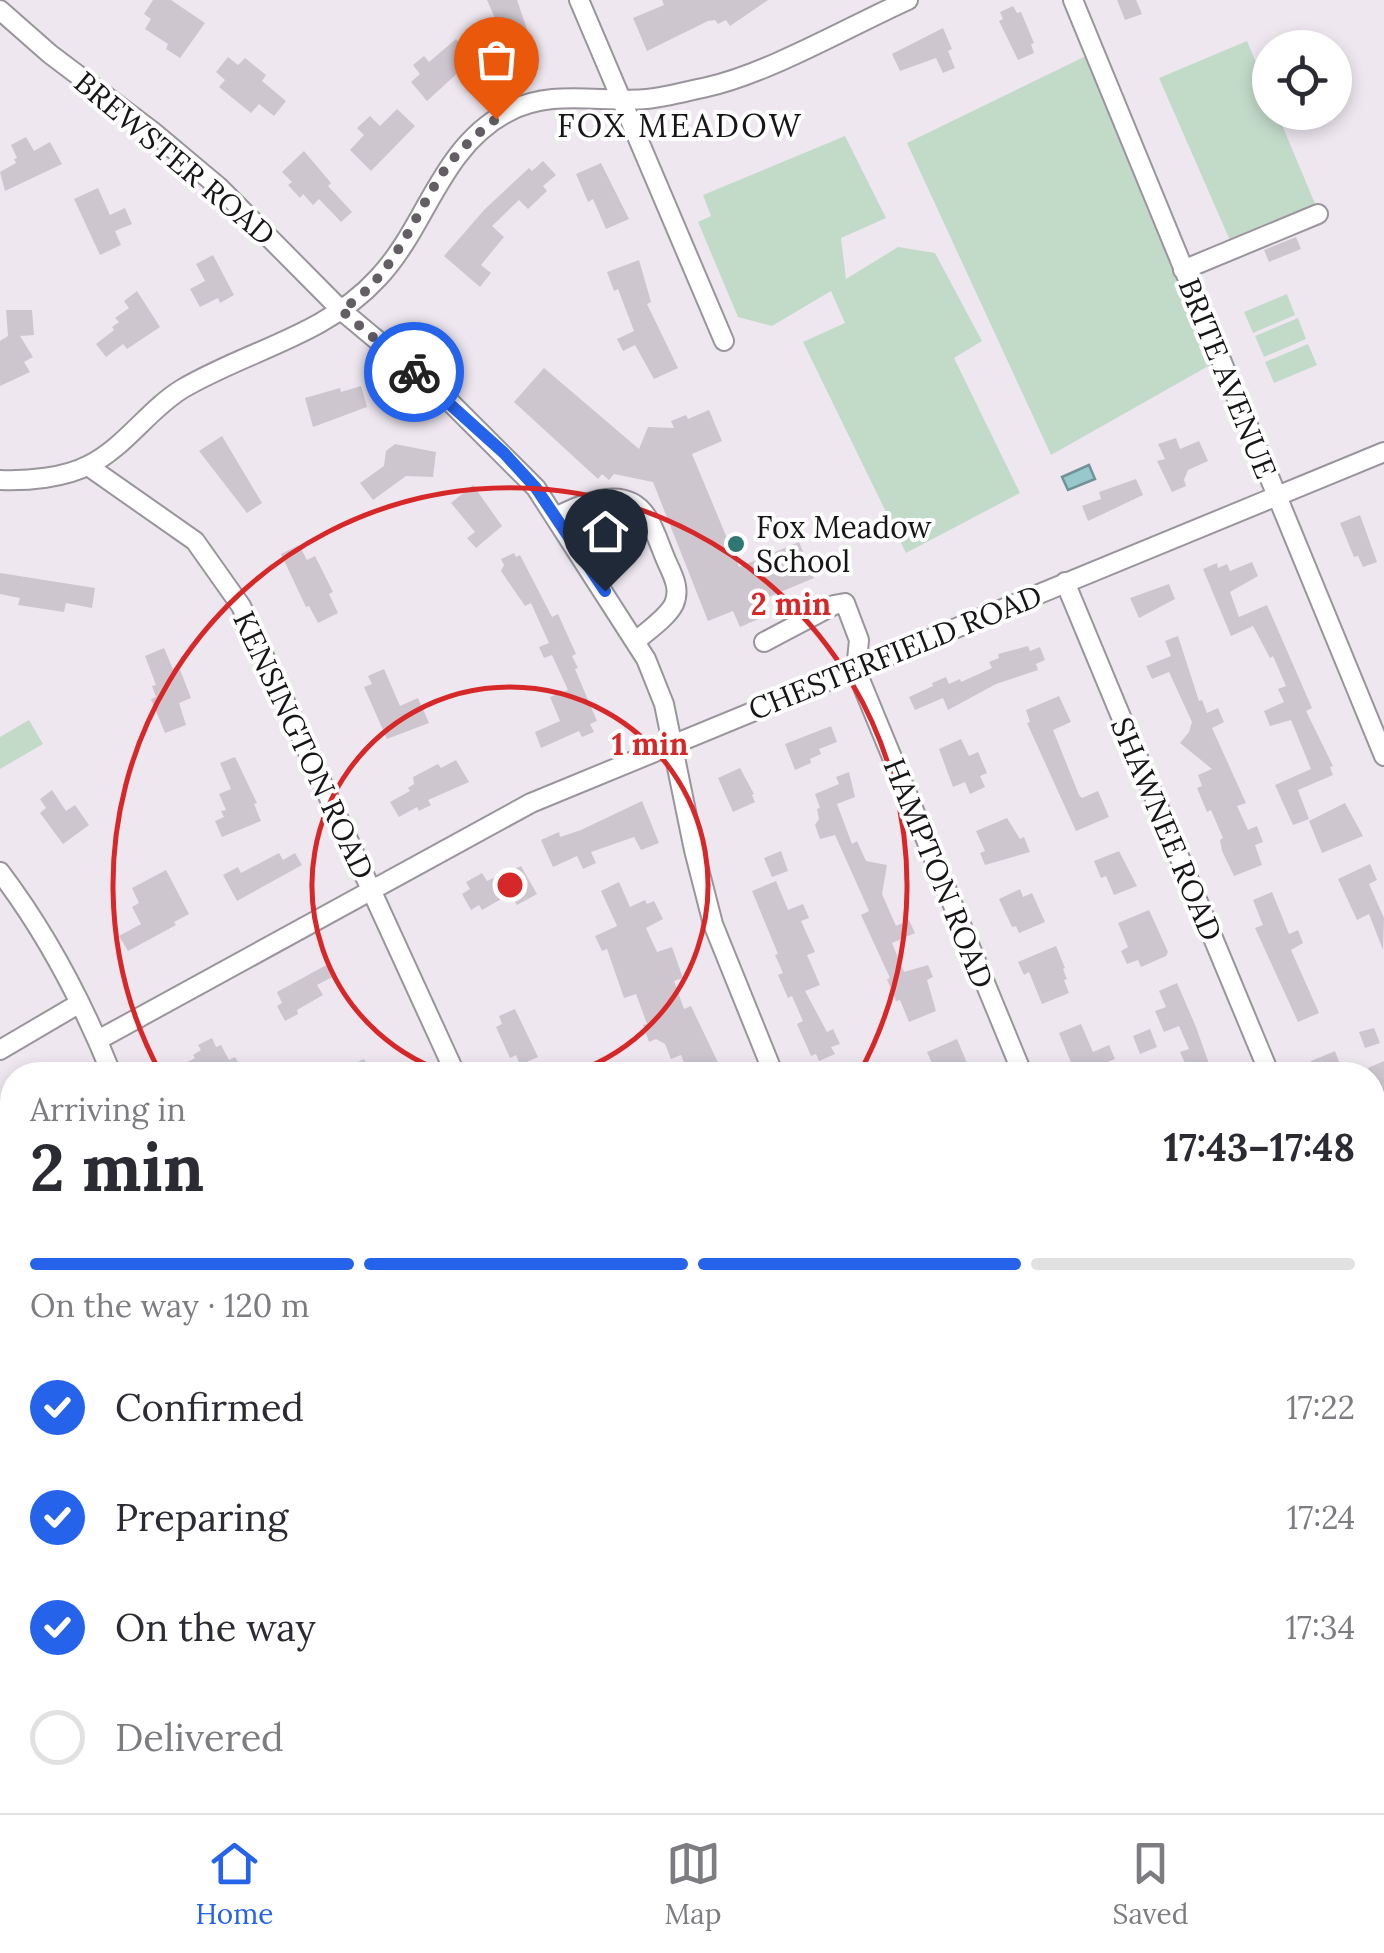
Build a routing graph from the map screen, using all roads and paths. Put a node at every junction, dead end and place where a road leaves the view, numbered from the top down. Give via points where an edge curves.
1 (579, 0) edge
2 (908, 0) edge
3 (1072, 0) edge
4 (0, 10) edge
5 (620, 98) junction
6 (1318, 214) dead end
7 (1184, 270) junction
8 (341, 310) junction
9 (724, 341) dead end
10 (1384, 452) edge
11 (88, 466) junction
12 (0, 480) edge
13 (1276, 496) junction
14 (555, 516) junction
15 (1065, 582) junction
16 (635, 642) junction
17 (764, 642) dead end
18 (856, 670) junction
19 (674, 744) junction
20 (1384, 756) edge
21 (0, 872) edge
22 (371, 890) junction
23 (80, 1003) junction
24 (98, 1040) junction
25 (0, 1050) edge
26 (107, 1062) edge
27 (450, 1062) edge
28 (769, 1062) edge
29 (1018, 1062) edge
30 (1265, 1062) edge

1 - 5 street
2 - 5 street via 712,86
3 - 7 street, BRITE AVENUE
4 - 8 street, BREWSTER ROAD via 220,188
5 - 8 street via 532,102 496,119 444,172 383,273
5 - 9 street
6 - 7 street
7 - 13 street, BRITE AVENUE
8 - 11 street via 183,389
8 - 14 street, BREWSTER ROAD via 504,453
10 - 13 street, CHESTERFIELD ROAD
11 - 12 street
11 - 22 street, KENSINGTON ROAD via 195,541 231,591
13 - 15 street, CHESTERFIELD ROAD
13 - 20 street, BRITE AVENUE
14 - 16 street, BREWSTER ROAD
14 - 16 street via 612,498 646,514 677,584 676,597 672,609
15 - 18 street, CHESTERFIELD ROAD
15 - 30 street, SHAWNEE ROAD
16 - 19 street, BREWSTER ROAD
17 - 18 street, HAMPTON ROAD via 845,603 859,640
18 - 19 street, CHESTERFIELD ROAD
18 - 29 street, HAMPTON ROAD
19 - 22 street, CHESTERFIELD ROAD via 531,803
19 - 28 street, BREWSTER ROAD via 713,924
21 - 23 street
22 - 24 street, CHESTERFIELD ROAD
22 - 27 street, KENSINGTON ROAD
23 - 24 street
23 - 25 street
24 - 26 street

